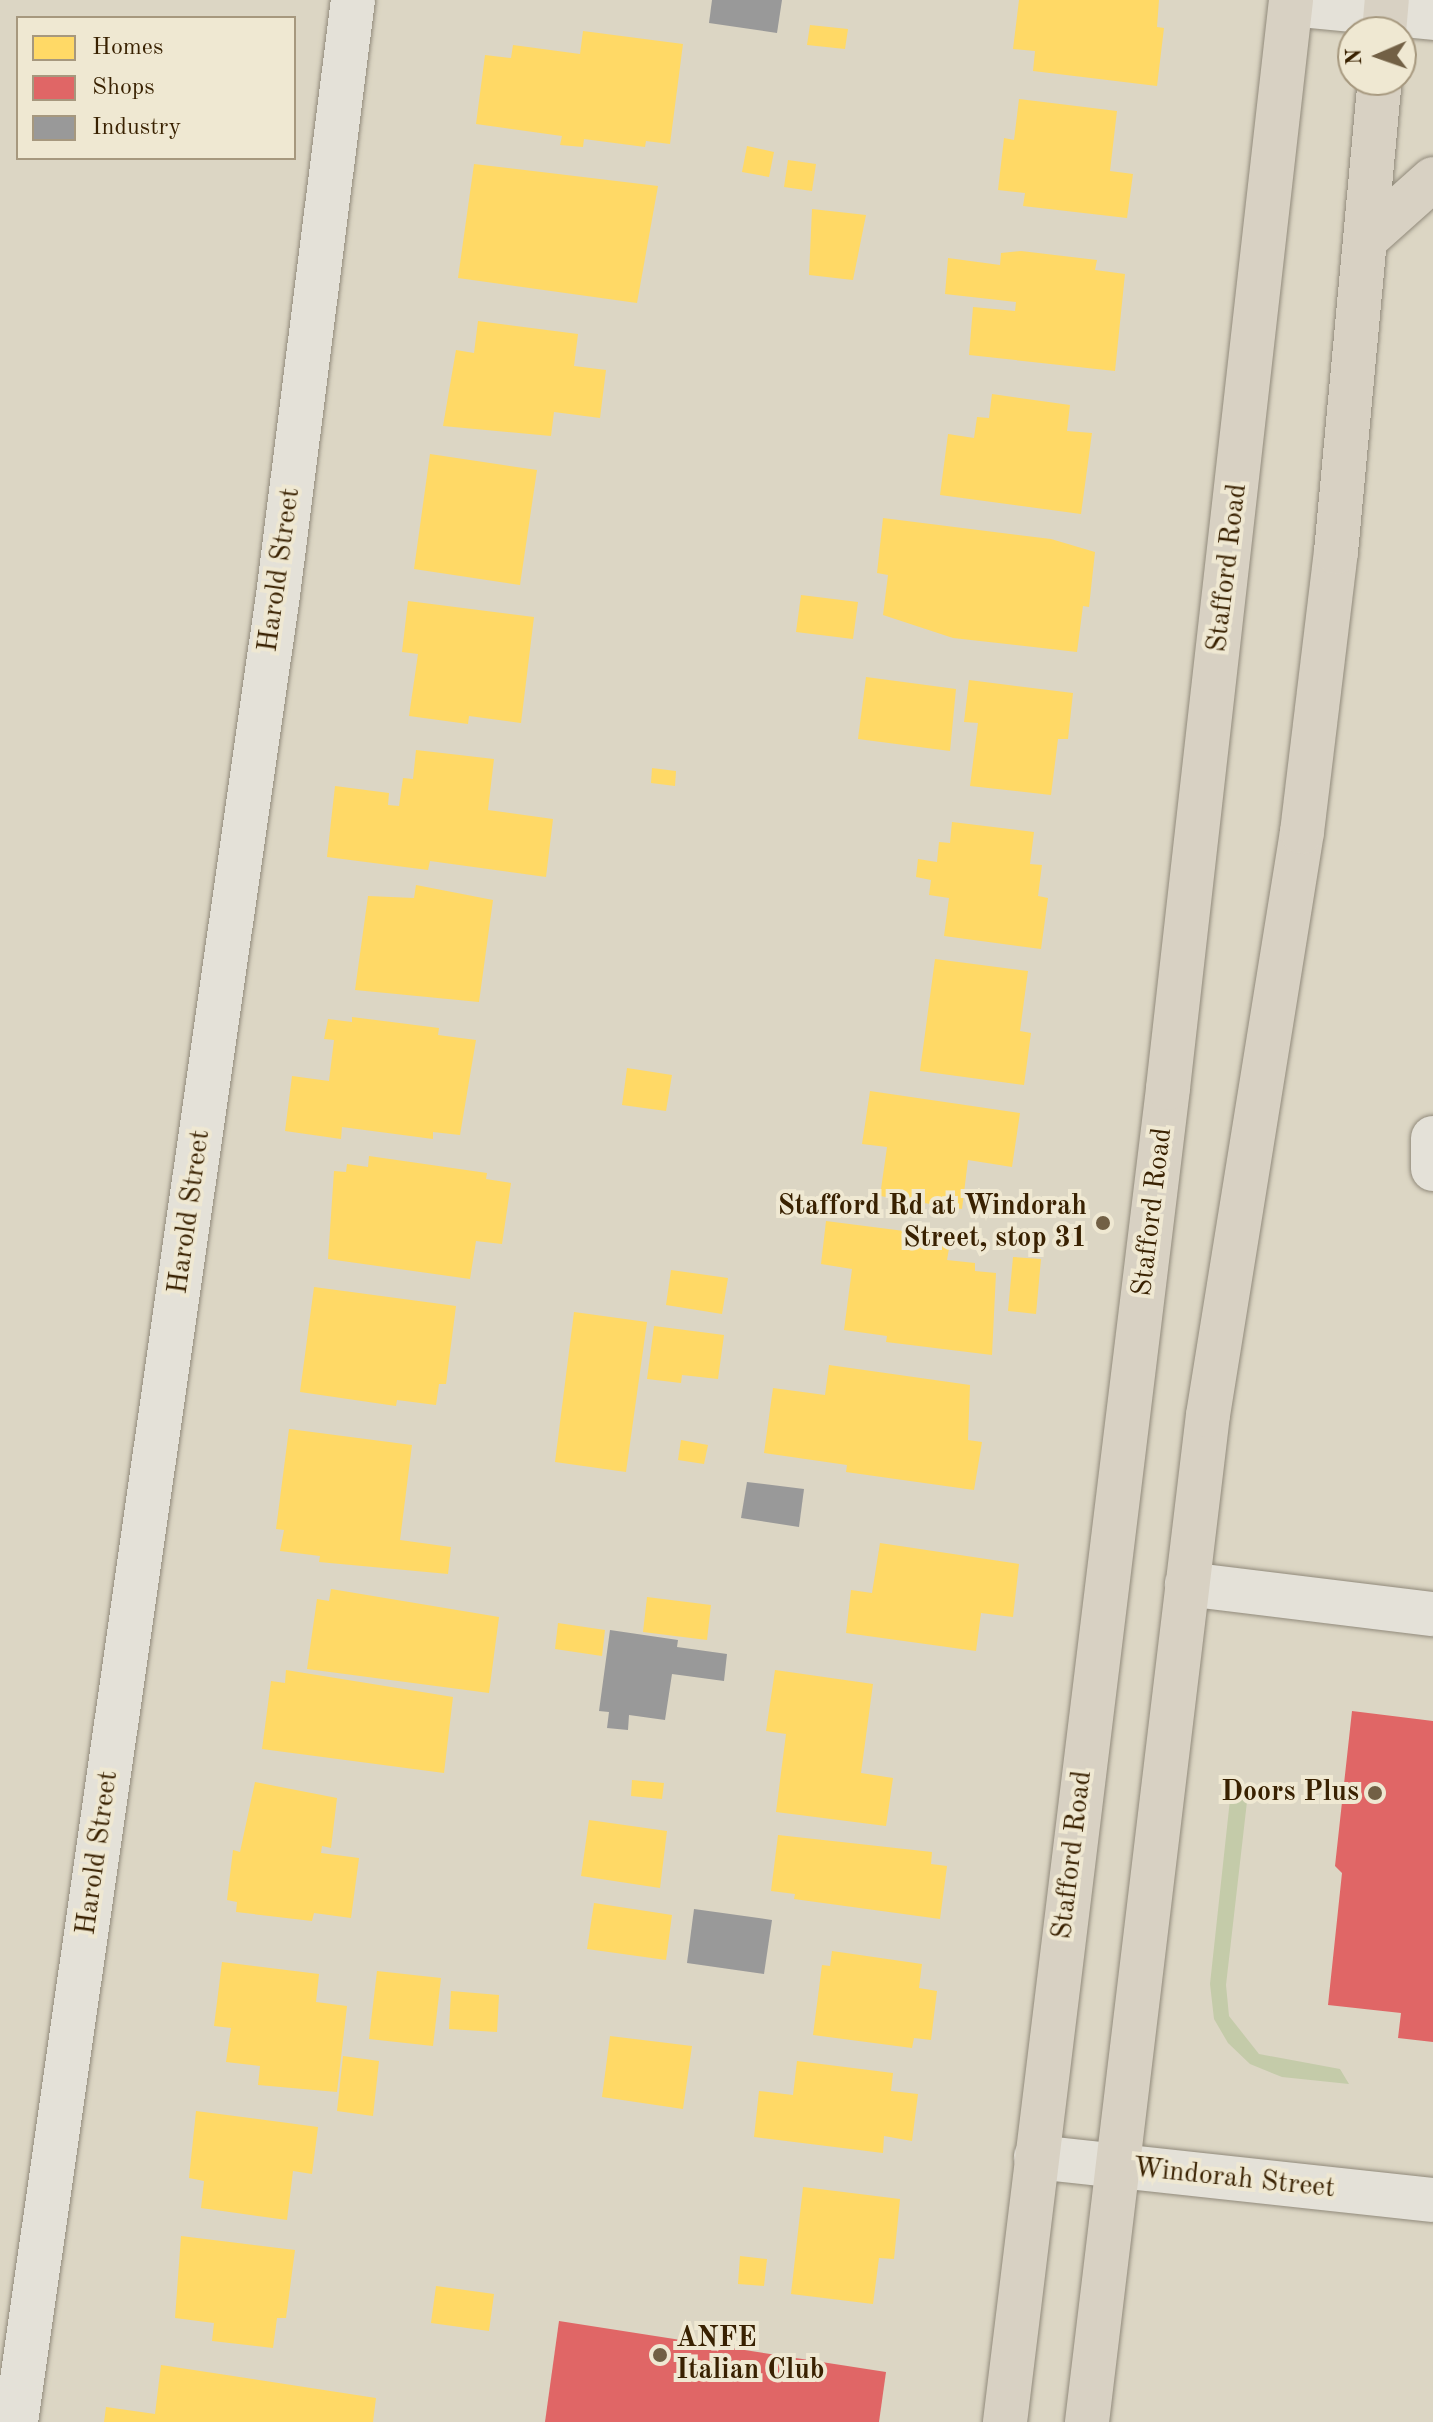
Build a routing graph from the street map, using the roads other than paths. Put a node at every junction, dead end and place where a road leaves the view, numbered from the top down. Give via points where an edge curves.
1 (353, 0) edge
2 (1291, 2) edge
3 (1385, 15) edge
4 (1433, 18) edge
5 (1379, 96) edge
6 (1433, 179) edge
7 (1366, 239) junction
8 (1433, 1138) edge
9 (1433, 1169) edge
10 (1187, 1584) junction
11 (1433, 1609) edge
12 (1036, 2157) junction
13 (1118, 2166) junction
14 (1433, 2200) edge
15 (16, 2422) edge
16 (1005, 2422) edge
17 (1087, 2422) edge

1 - 15 street, Harold Street via 278,595
2 - 3 street
2 - 12 highway, Stafford Road via 1151,1230
3 - 4 street
5 - 7 highway
6 - 7 highway
7 - 10 highway via 1302,832 1208,1415
8 - 9 street
10 - 11 street
10 - 13 highway
12 - 13 street, Windorah Street
12 - 16 highway, Stafford Road
13 - 14 street, Windorah Street
13 - 17 highway

